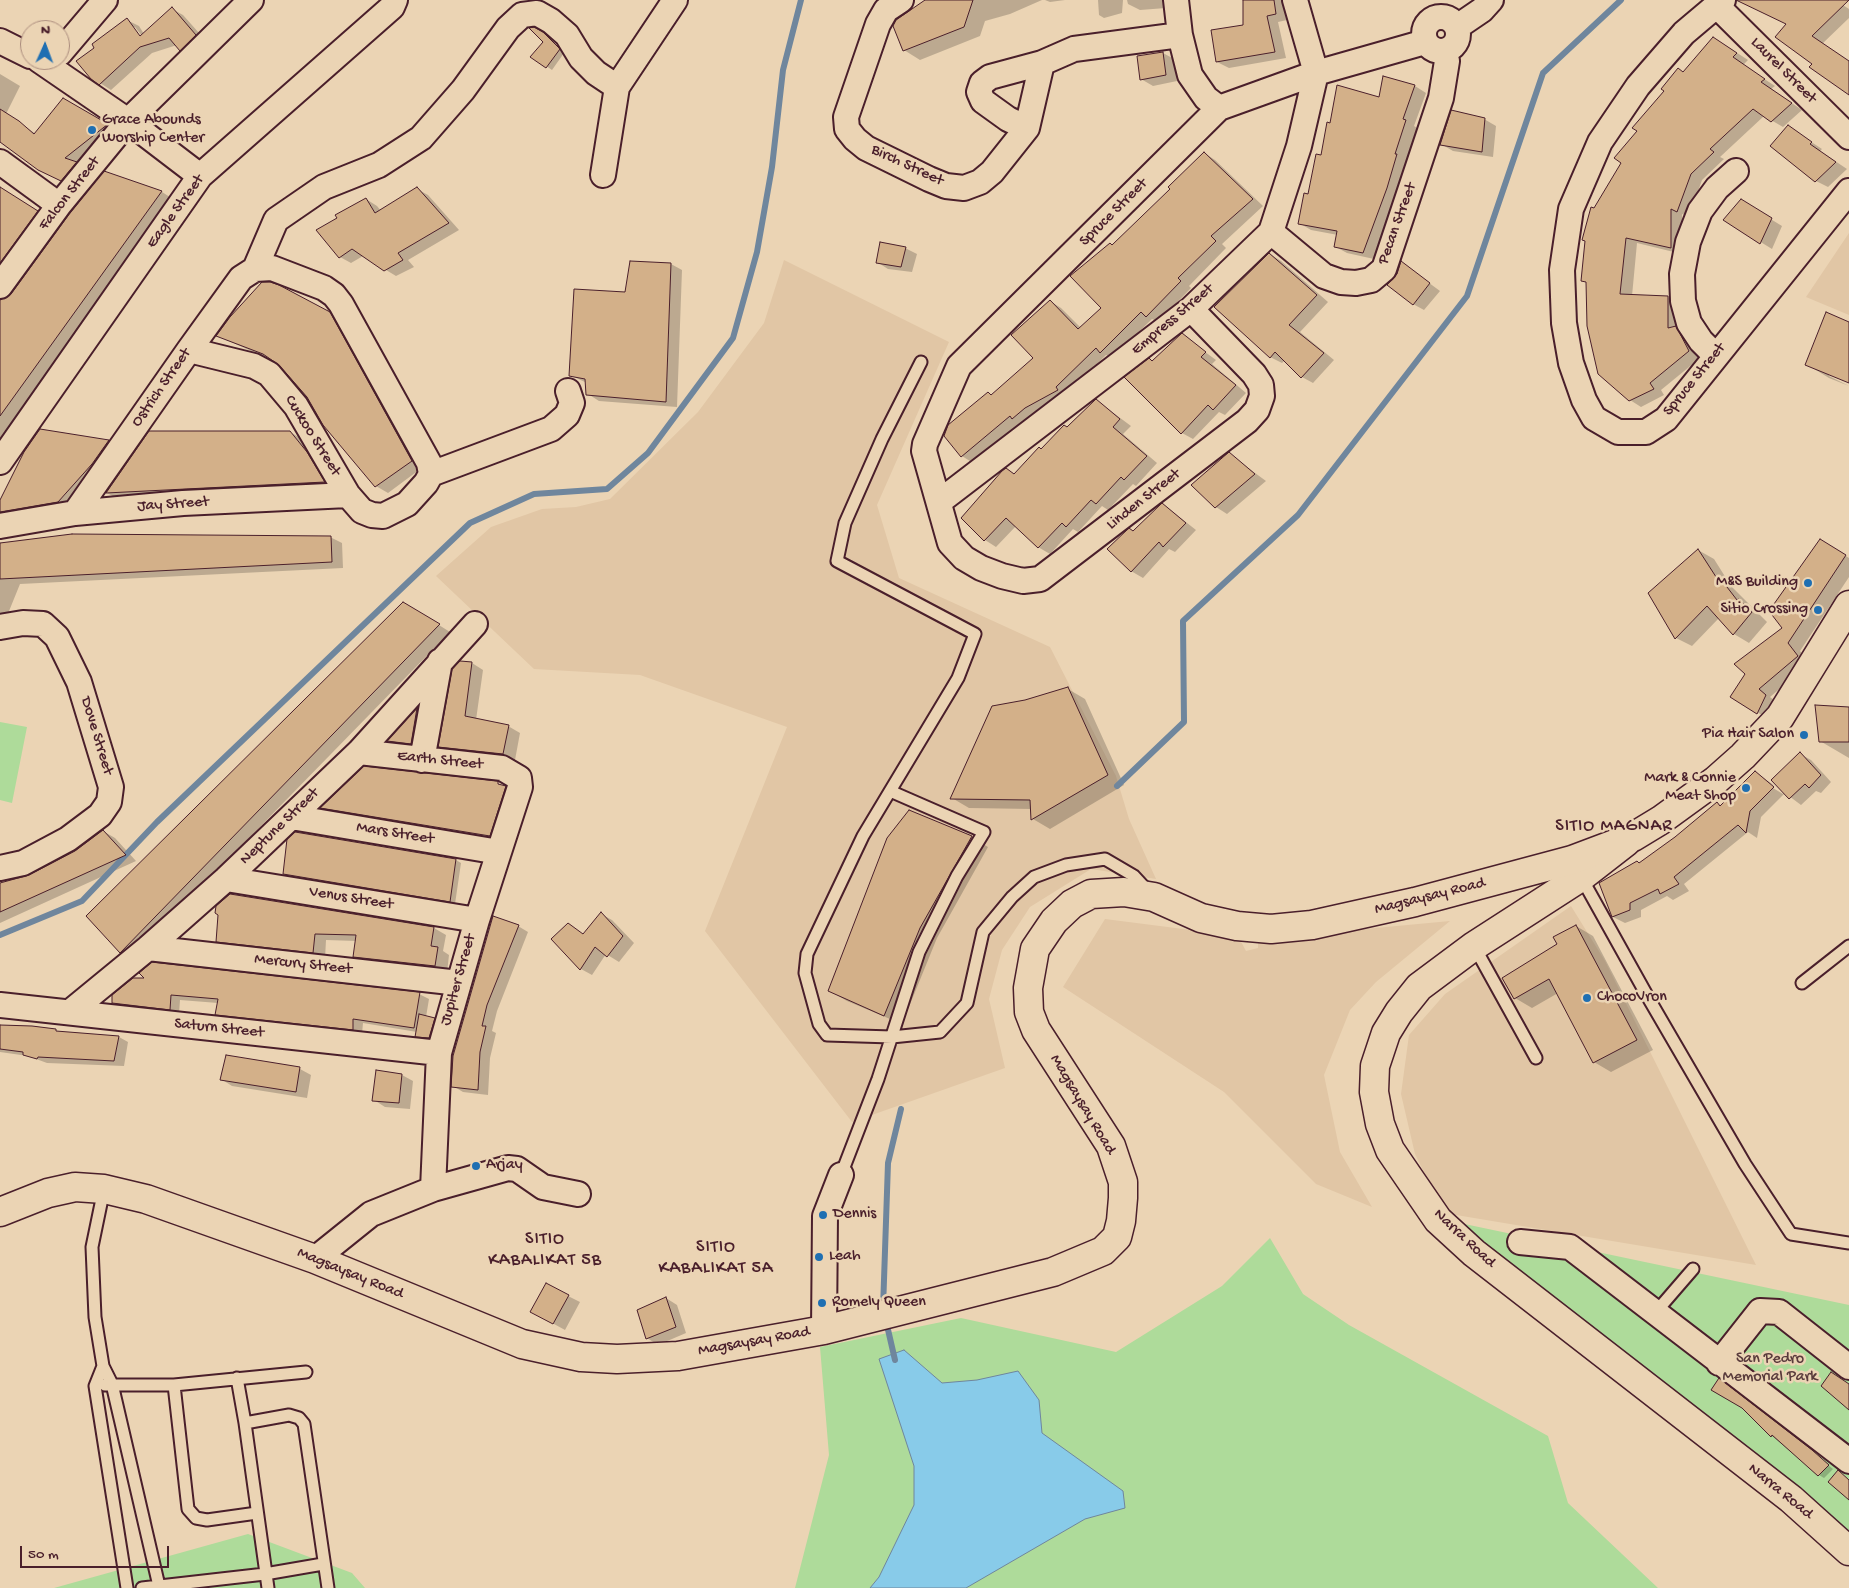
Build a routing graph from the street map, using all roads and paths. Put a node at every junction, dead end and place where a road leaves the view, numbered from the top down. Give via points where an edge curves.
1 (105, 0) edge
2 (251, 0) edge
3 (395, 0) edge
4 (674, 0) edge
5 (901, 0) edge
6 (1176, 0) edge
7 (1295, 0) edge
8 (1491, 0) edge
9 (1720, 3) edge
10 (1457, 26) junction
11 (1180, 35) junction
12 (70, 36) edge
13 (0, 41) edge
14 (1435, 47) junction
15 (20, 49) edge
16 (1042, 62) junction
17 (61, 70) edge
18 (1316, 73) junction
19 (616, 87) junction
20 (1219, 108) junction
21 (128, 121) junction
22 (1027, 128) junction
23 (1849, 137) edge
24 (0, 162) edge
25 (1736, 170) dead end
26 (602, 175) dead end
27 (200, 176) junction
28 (1849, 191) edge
29 (59, 205) junction
30 (1271, 232) junction
31 (255, 269) junction
32 (0, 286) edge
33 (1191, 309) junction
34 (189, 350) junction
35 (1715, 355) junction
36 (921, 362) dead end
37 (568, 390) dead end
38 (0, 462) edge
39 (431, 474) junction
40 (348, 495) junction
41 (939, 502) junction
42 (75, 514) junction
43 (0, 526) edge
44 (1849, 605) edge
45 (475, 624) dead end
46 (0, 627) edge
47 (440, 661) junction
48 (359, 752) junction
49 (422, 760) junction
50 (519, 778) joint
51 (890, 792) junction
52 (291, 817) junction
53 (1633, 837) junction
54 (499, 852) junction
55 (0, 868) edge
56 (1581, 877) junction
57 (226, 879) junction
58 (1154, 897) junction
59 (476, 920) junction
60 (1474, 946) junction
61 (1849, 946) edge
62 (148, 948) junction
63 (459, 982) junction
64 (1802, 983) dead end
65 (0, 1005) edge
66 (70, 1012) junction
67 (892, 1037) junction
68 (439, 1053) junction
69 (1536, 1058) dead end
70 (841, 1175) joint
71 (104, 1189) junction
72 (433, 1189) junction
73 (578, 1194) dead end
74 (0, 1212) edge
75 (1520, 1242) dead end
76 (1849, 1243) edge
77 (315, 1259) junction
78 (1693, 1269) dead end
79 (1655, 1313) junction
80 (824, 1330) junction
81 (1719, 1362) junction
82 (103, 1366) junction
83 (1849, 1367) edge
84 (306, 1372) dead end
85 (236, 1378) junction
86 (112, 1384) junction
87 (174, 1385) junction
88 (95, 1386) junction
89 (245, 1423) junction
90 (1849, 1461) edge
91 (256, 1513) junction
92 (1849, 1551) edge
93 (323, 1564) junction
94 (265, 1574) junction
95 (210, 1584) edge
96 (158, 1586) junction
97 (127, 1588) edge
98 (142, 1588) edge
99 (268, 1588) edge
100 (328, 1588) edge

1 - 12 street
2 - 21 street, Falcon Street
3 - 27 street, Eagle Street via 392,7
4 - 19 street
5 - 22 street, Birch Street via 886,10 878,24 846,117 854,139 929,179 946,186 964,188 980,182 992,172
6 - 11 street
7 - 18 street
8 - 10 street
9 - 23 street, Laurel Street
9 - 35 street, Spruce Street via 1684,33 1638,86 1600,142 1571,209 1562,270 1564,323 1571,362 1584,400 1594,418 1618,432 1646,432 1666,419
10 - 14 street via 1457,42
10 - 14 street via 1445,17 1437,17 1425,26
11 - 16 street via 1074,49
11 - 20 street via 1190,75 1206,98
13 - 15 street
14 - 18 street, Spruce Street
14 - 30 street, Pecan Street via 1447,61 1441,98 1384,269 1371,280 1341,282 1324,276
16 - 22 street, Birch Street
16 - 22 street via 990,76 982,83 979,92 982,101 994,110
17 - 21 street
18 - 20 street, Spruce Street
18 - 30 street, Empress Street via 1299,146
19 - 26 street
19 - 31 street via 581,58 567,35 551,21 538,13 522,15 508,28 463,90 421,138 379,165 324,187 276,220
20 - 41 street, Spruce Street via 959,366 924,444 925,459
21 - 27 street
21 - 29 street, Falcon Street
24 - 29 street
25 - 35 street via 1700,211 1688,242 1682,274 1683,301 1689,323
27 - 38 street, Eagle Street
28 - 35 street, Spruce Street
29 - 32 street, Falcon Street
30 - 33 street, Empress Street
31 - 34 street, Ostrich Street via 240,278
31 - 39 street via 272,268 334,295 428,463
33 - 41 street, Empress Street
33 - 41 street, Linden Street via 1254,374 1261,385 1262,396 1257,410 1056,568 1040,580 1023,581 981,568 964,558 950,543
34 - 40 street, Cuckoo Street via 254,366 269,374 296,406
34 - 42 street, Ostrich Street
36 - 51 lane via 845,523 837,562 975,634 958,678
37 - 39 street via 572,403 567,415 551,430
39 - 40 street, Cuckoo Street via 407,504 383,516 362,511
40 - 42 street, Jay Street via 182,503
42 - 43 street, Jay Street
44 - 53 main road, Magsaysay Road via 1795,695 1763,738 1716,780
45 - 47 street, Neptune Street
46 - 55 street, Dove Street via 43,624 57,637 79,682 110,787 109,802 100,815 68,839 23,863
47 - 48 street, Neptune Street
47 - 49 street
48 - 49 street, Earth Street
48 - 52 street, Neptune Street
49 - 50 street, Earth Street via 502,768
50 - 54 street, Jupiter Street via 520,787
51 - 67 lane via 984,832 957,876 919,952
51 - 67 lane via 863,836 807,954 805,972 819,1024 827,1035
52 - 54 street, Mars Street
52 - 57 street, Neptune Street
53 - 56 main road, Narra Road
53 - 58 main road, Magsaysay Road via 1563,863 1416,902 1312,925 1270,929 1237,926 1201,918
54 - 59 street, Jupiter Street
56 - 60 main road, Narra Road
56 - 76 lane via 1745,1164 1790,1234
57 - 59 street, Venus Street
57 - 62 street, Neptune Street
58 - 67 lane via 1134,876 1105,859 1066,865 1034,877 1012,897 983,932 967,1003 940,1032
58 - 80 main road, Magsaysay Road via 1124,892 1091,894 1072,904 1049,927 1035,949 1028,988 1029,1012 1036,1030 1111,1146 1123,1182 1122,1221 1117,1237 1103,1251 1053,1272
59 - 63 street, Jupiter Street
60 - 69 lane
60 - 92 main road, Narra Road via 1419,987 1386,1033 1375,1066 1374,1092 1380,1124 1390,1150 1438,1220 1474,1253 1791,1499
61 - 64 lane
62 - 63 street, Mercury Street
62 - 66 street, Neptune Street
63 - 68 street, Jupiter Street
65 - 66 street, Saturn Street
66 - 68 street, Saturn Street
67 - 70 lane
68 - 72 street, Jupiter Street
70 - 80 street via 825,1216
71 - 74 main road, Magsaysay Road via 75,1187 48,1193
71 - 77 main road, Magsaysay Road via 146,1199
71 - 82 lane via 92,1247 95,1317
72 - 73 street via 512,1167 543,1187
72 - 77 street via 371,1214
75 - 79 street via 1570,1247
77 - 80 main road, Magsaysay Road via 522,1344 581,1357 678,1356
78 - 79 lane
79 - 81 street
81 - 83 street via 1760,1311 1779,1312
81 - 90 street
82 - 86 lane
82 - 88 lane
84 - 85 lane
85 - 87 lane
85 - 89 lane
86 - 87 lane
86 - 88 lane
86 - 96 lane
87 - 91 lane via 188,1509 196,1518 207,1520
88 - 97 lane
89 - 91 lane
89 - 93 lane via 289,1415 299,1418 304,1424
91 - 94 lane
93 - 94 lane
93 - 100 lane
94 - 95 lane
94 - 99 lane
95 - 96 lane
96 - 98 lane

